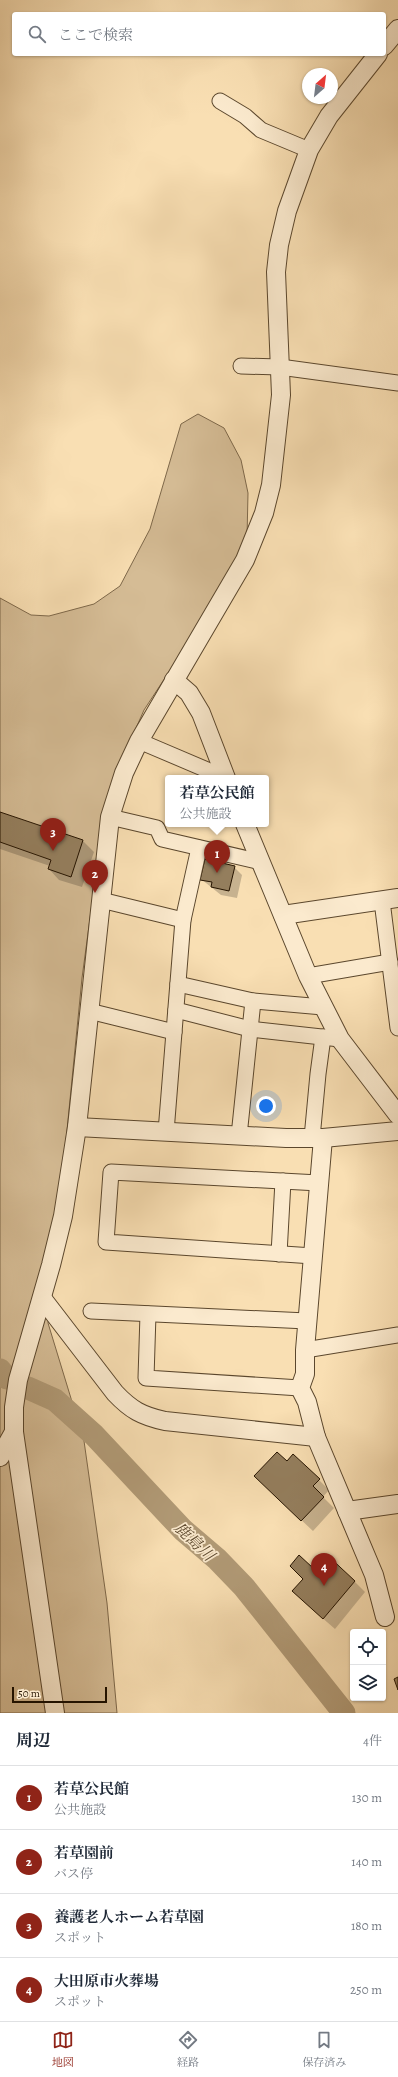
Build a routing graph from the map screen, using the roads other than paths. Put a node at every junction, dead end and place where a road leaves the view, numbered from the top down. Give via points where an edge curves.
1 (398, 29) edge
2 (386, 44) edge
3 (376, 56) edge
4 (220, 101) dead end
5 (309, 150) junction
6 (241, 366) dead end
7 (280, 367) junction
8 (398, 383) edge
9 (174, 680) junction
10 (139, 741) junction
11 (219, 775) edge
12 (225, 775) edge
13 (110, 817) junction
14 (246, 827) edge
15 (199, 848) junction
16 (261, 862) junction
17 (101, 900) junction
18 (390, 900) edge
19 (283, 915) junction
20 (182, 920) junction
21 (390, 962) junction
22 (308, 976) junction
23 (178, 984) junction
24 (253, 1001) junction
25 (323, 1007) junction
26 (176, 1010) junction
27 (89, 1011) junction
28 (398, 1028) edge
29 (250, 1029) junction
30 (174, 1032) junction
31 (331, 1038) junction
32 (398, 1115) edge
33 (78, 1127) junction
34 (398, 1131) edge
35 (166, 1132) junction
36 (239, 1136) junction
37 (318, 1138) junction
38 (283, 1181) junction
39 (319, 1183) junction
40 (278, 1254) junction
41 (313, 1256) junction
42 (42, 1298) junction
43 (91, 1312) dead end
44 (148, 1314) junction
45 (307, 1321) junction
46 (398, 1335) edge
47 (305, 1350) junction
48 (300, 1388) junction
49 (14, 1432) junction
50 (316, 1437) junction
51 (0, 1457) edge
52 (398, 1504) edge
53 (347, 1511) junction
54 (385, 1617) dead end
55 (55, 1713) edge

1 - 2 street
3 - 5 street via 329,116
4 - 5 street via 245,116 261,130
5 - 7 street via 297,179 278,245 276,272
6 - 7 street
7 - 8 street
7 - 9 street via 281,395 271,485 264,513 245,560
9 - 10 street
9 - 12 street via 189,693 201,713
10 - 11 street
10 - 13 street via 124,773
13 - 15 street via 157,828 162,840
13 - 17 street
14 - 16 street
15 - 16 street
15 - 20 street
16 - 19 street
17 - 20 street
17 - 27 street
18 - 19 street
18 - 21 street
19 - 22 street
20 - 23 street
21 - 22 street
21 - 28 street
22 - 25 street
23 - 24 street
23 - 26 street
24 - 25 street
24 - 29 street
25 - 31 street
26 - 29 street
26 - 30 street
27 - 30 street
27 - 33 street
29 - 31 street
29 - 36 street
30 - 35 street
31 - 32 street
31 - 37 street via 318,1074
33 - 35 street
33 - 42 street via 63,1216
34 - 37 street
35 - 36 street
36 - 37 street
37 - 39 street
38 - 39 street
38 - 40 street
38 - 40 street via 111,1172 106,1242
39 - 41 street
40 - 41 street
41 - 45 street
42 - 49 street via 18,1380
42 - 50 street via 115,1393 144,1416 165,1421
43 - 44 street
44 - 45 street
44 - 48 street via 146,1378
45 - 47 street
46 - 47 street
47 - 48 street via 305,1374
48 - 50 street via 307,1402
49 - 51 street
49 - 55 street
50 - 53 street
52 - 53 street
53 - 54 street via 374,1575

